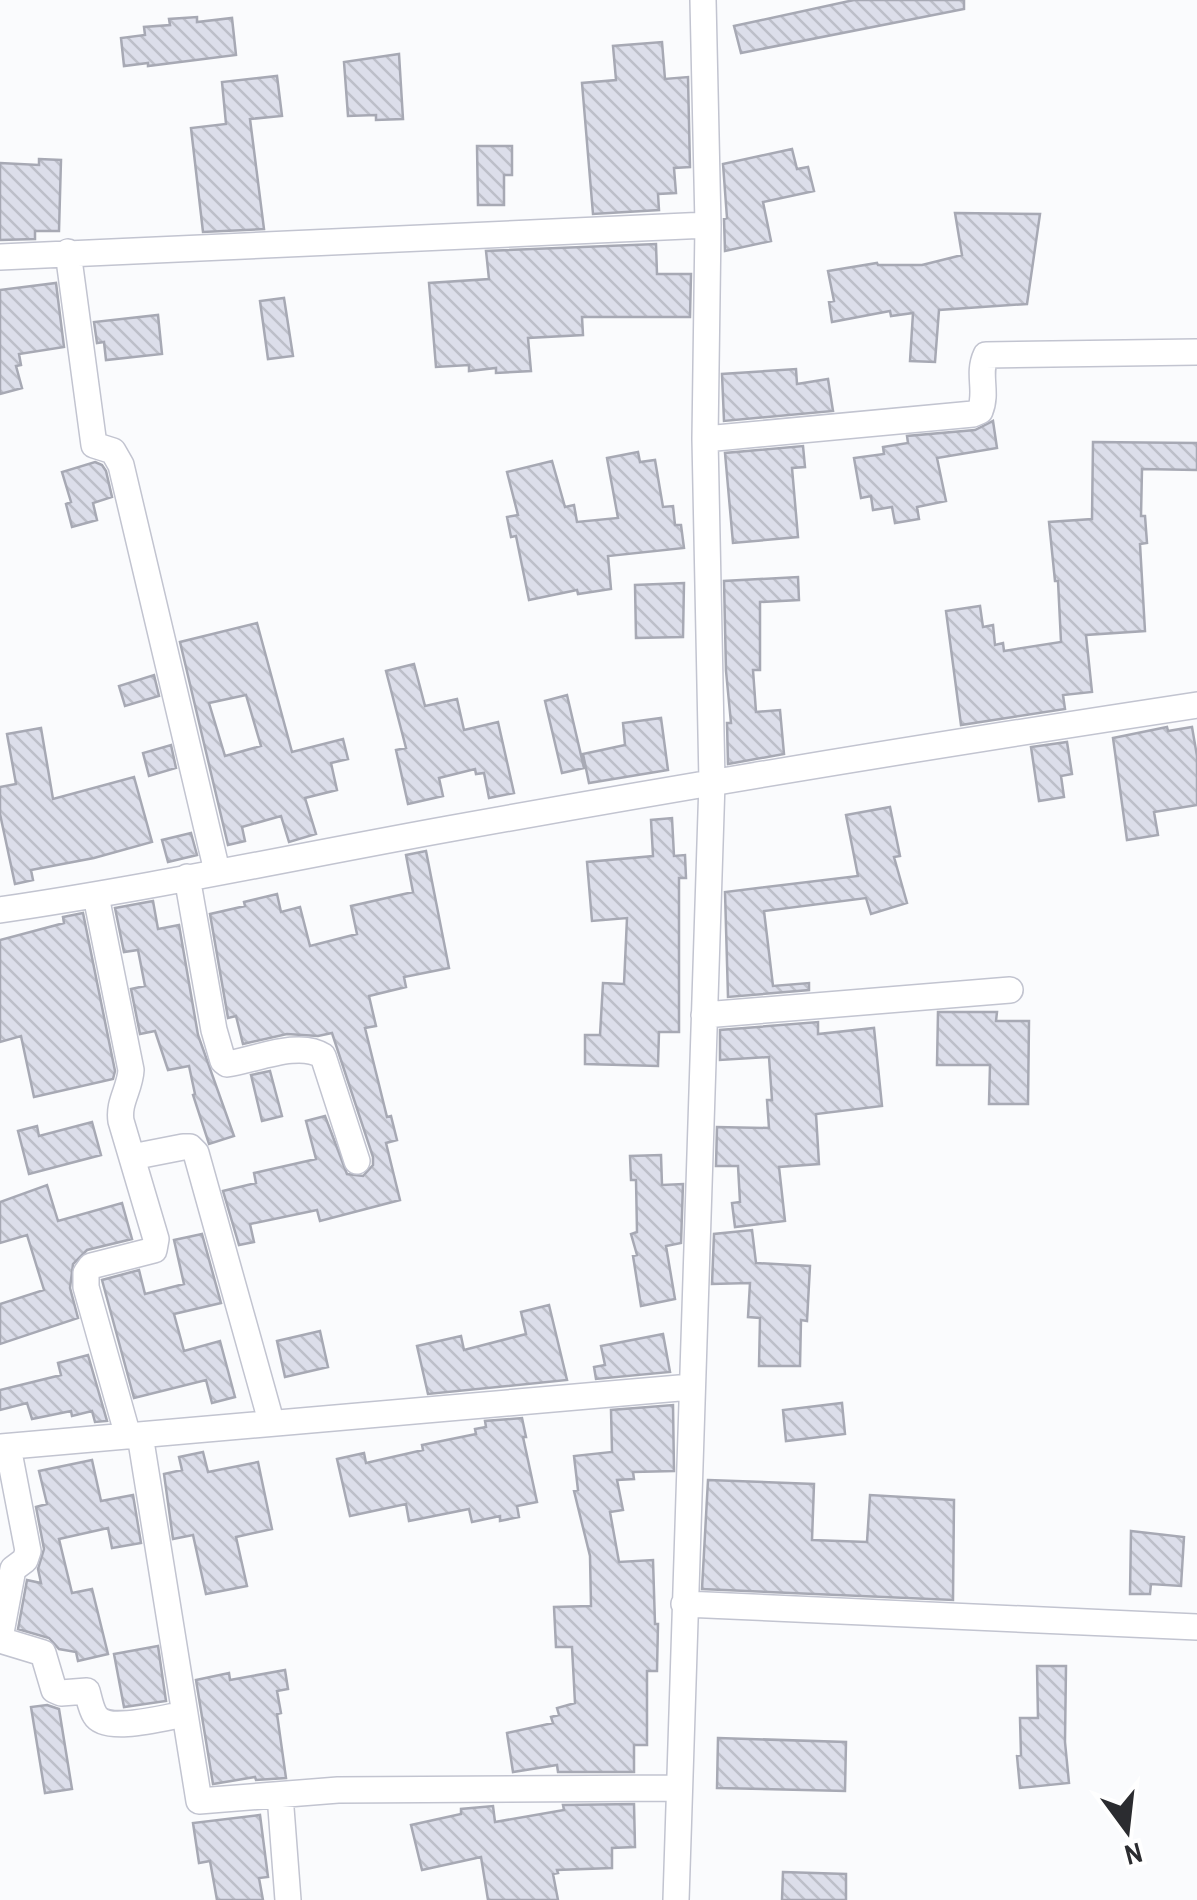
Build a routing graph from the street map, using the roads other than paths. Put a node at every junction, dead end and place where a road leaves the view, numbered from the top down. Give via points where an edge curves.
1 (703, 0) edge
2 (708, 225) junction
3 (68, 252) junction
4 (0, 256) edge
5 (1197, 352) edge
6 (705, 439) junction
7 (1197, 705) edge
8 (712, 782) junction
9 (218, 871) junction
10 (187, 877) junction
11 (96, 896) junction
12 (0, 910) edge
13 (1010, 990) dead end
14 (704, 1015) junction
15 (132, 1157) junction
16 (357, 1161) dead end
17 (692, 1387) junction
18 (271, 1421) junction
19 (134, 1436) junction
20 (4, 1447) edge
21 (684, 1604) junction
22 (1197, 1626) edge
23 (0, 1639) edge
24 (185, 1714) junction
25 (678, 1788) junction
26 (280, 1795) junction
27 (288, 1900) edge
28 (676, 1900) edge

1 - 2 street
2 - 3 street
2 - 6 street
3 - 4 street
3 - 9 street via 94,445 113,451 122,466
5 - 6 street via 986,355 984,402 973,414
6 - 8 street
7 - 8 street
8 - 9 street
8 - 14 street
9 - 10 street
10 - 11 street
10 - 16 street via 223,1060 300,1050 323,1056
11 - 12 street
11 - 15 street via 131,1070 119,1108
13 - 14 street
14 - 17 street
15 - 18 street via 183,1147 196,1152
15 - 19 street via 154,1250 91,1266 86,1287
17 - 18 street
17 - 21 street
18 - 19 street
19 - 20 street
19 - 24 street
20 - 23 street via 28,1552 12,1570
21 - 22 street
21 - 25 street
23 - 24 street via 43,1653 54,1690 87,1691 104,1723
24 - 26 street via 199,1802
25 - 26 street
25 - 28 street
26 - 27 street

